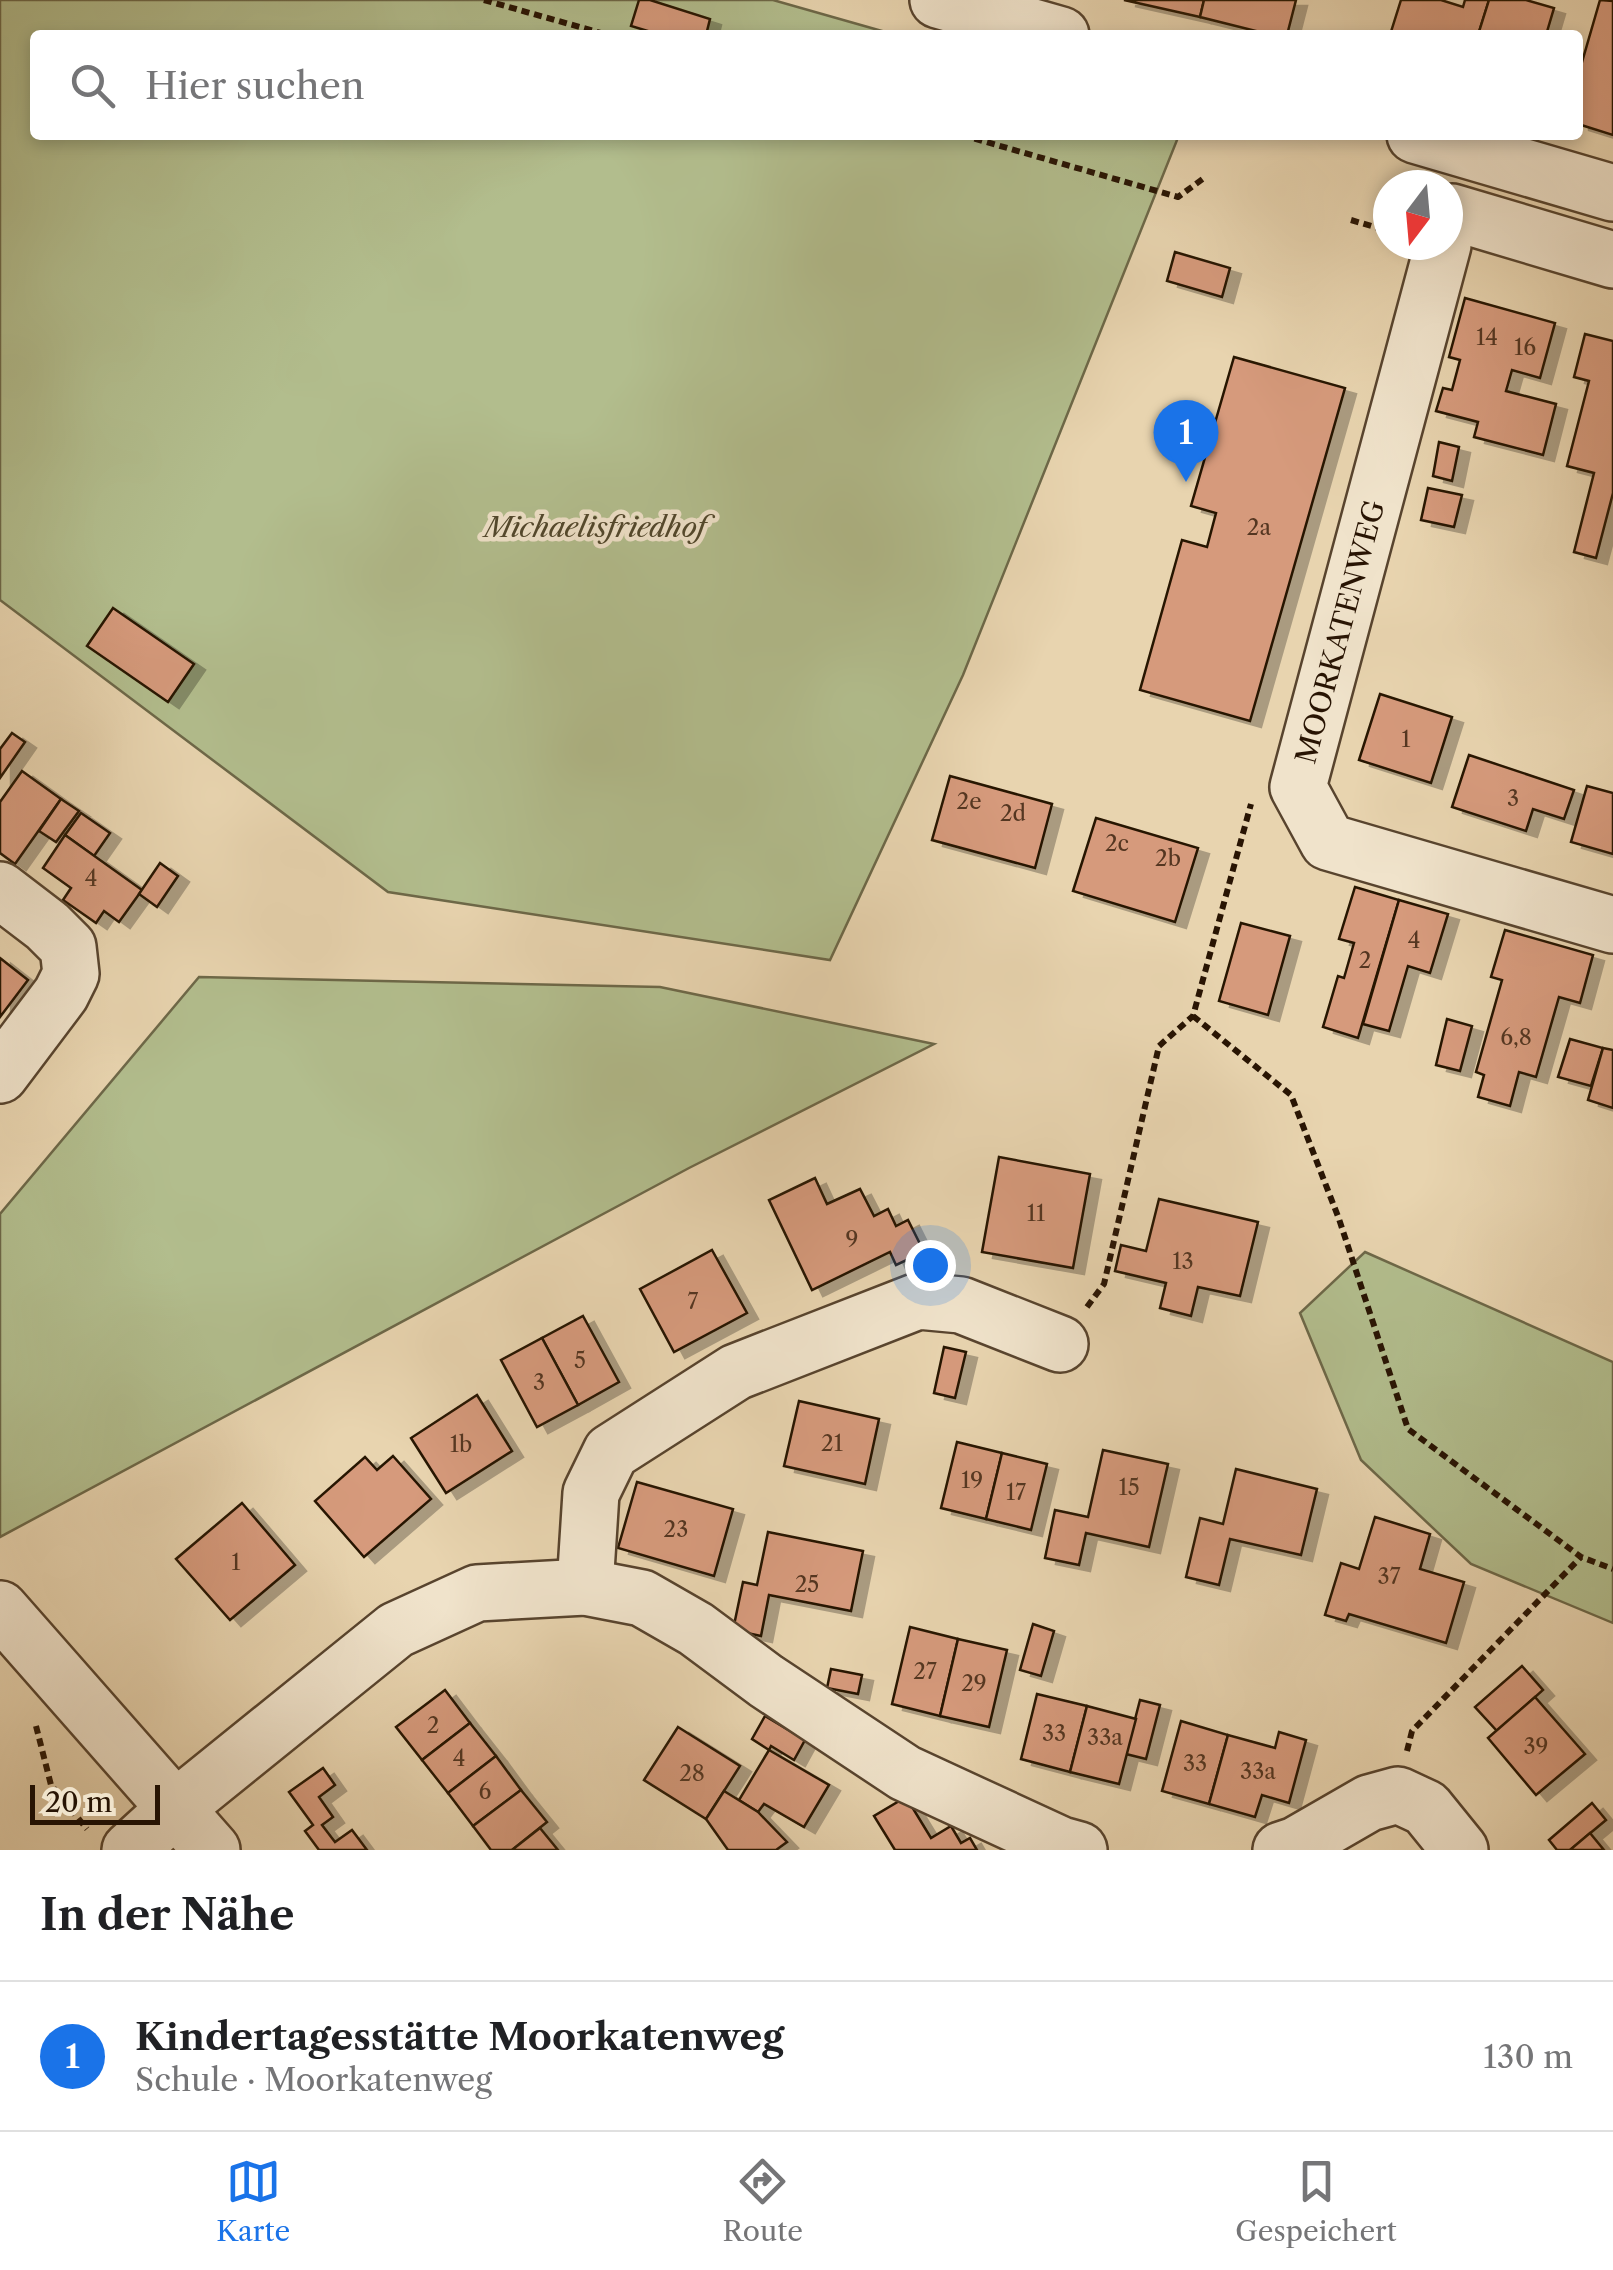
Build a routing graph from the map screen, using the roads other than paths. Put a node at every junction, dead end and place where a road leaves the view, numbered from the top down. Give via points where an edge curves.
1 (938, 0) edge
2 (1000, 8) edge
3 (1050, 30) edge
4 (1430, 140) edge
5 (1469, 152) junction
6 (1463, 174) edge
7 (1613, 193) edge
8 (1463, 231) edge
9 (1439, 260) edge
10 (1613, 260) edge
11 (0, 890) edge
12 (1613, 924) edge
13 (0, 1075) edge
14 (1060, 1344) road end
15 (585, 1587) junction
16 (0, 1609) edge
17 (177, 1807) junction
18 (112, 1844) edge
19 (212, 1850) edge
20 (1078, 1850) edge
21 (1281, 1850) edge
22 (1460, 1850) edge

1 - 2 street
2 - 3 street
4 - 5 street
5 - 6 street, MOORKATENWEG
5 - 7 street
8 - 10 street
9 - 12 street, MOORKATENWEG via 1298,787 1328,842
11 - 13 street via 68,946 71,974
14 - 15 street via 961,1305 918,1300 736,1372 611,1452 592,1493
15 - 17 street via 477,1593 396,1630
15 - 20 street via 642,1598 906,1773
16 - 17 street
17 - 18 street
17 - 19 street
21 - 22 street via 1369,1803 1398,1795 1426,1808

